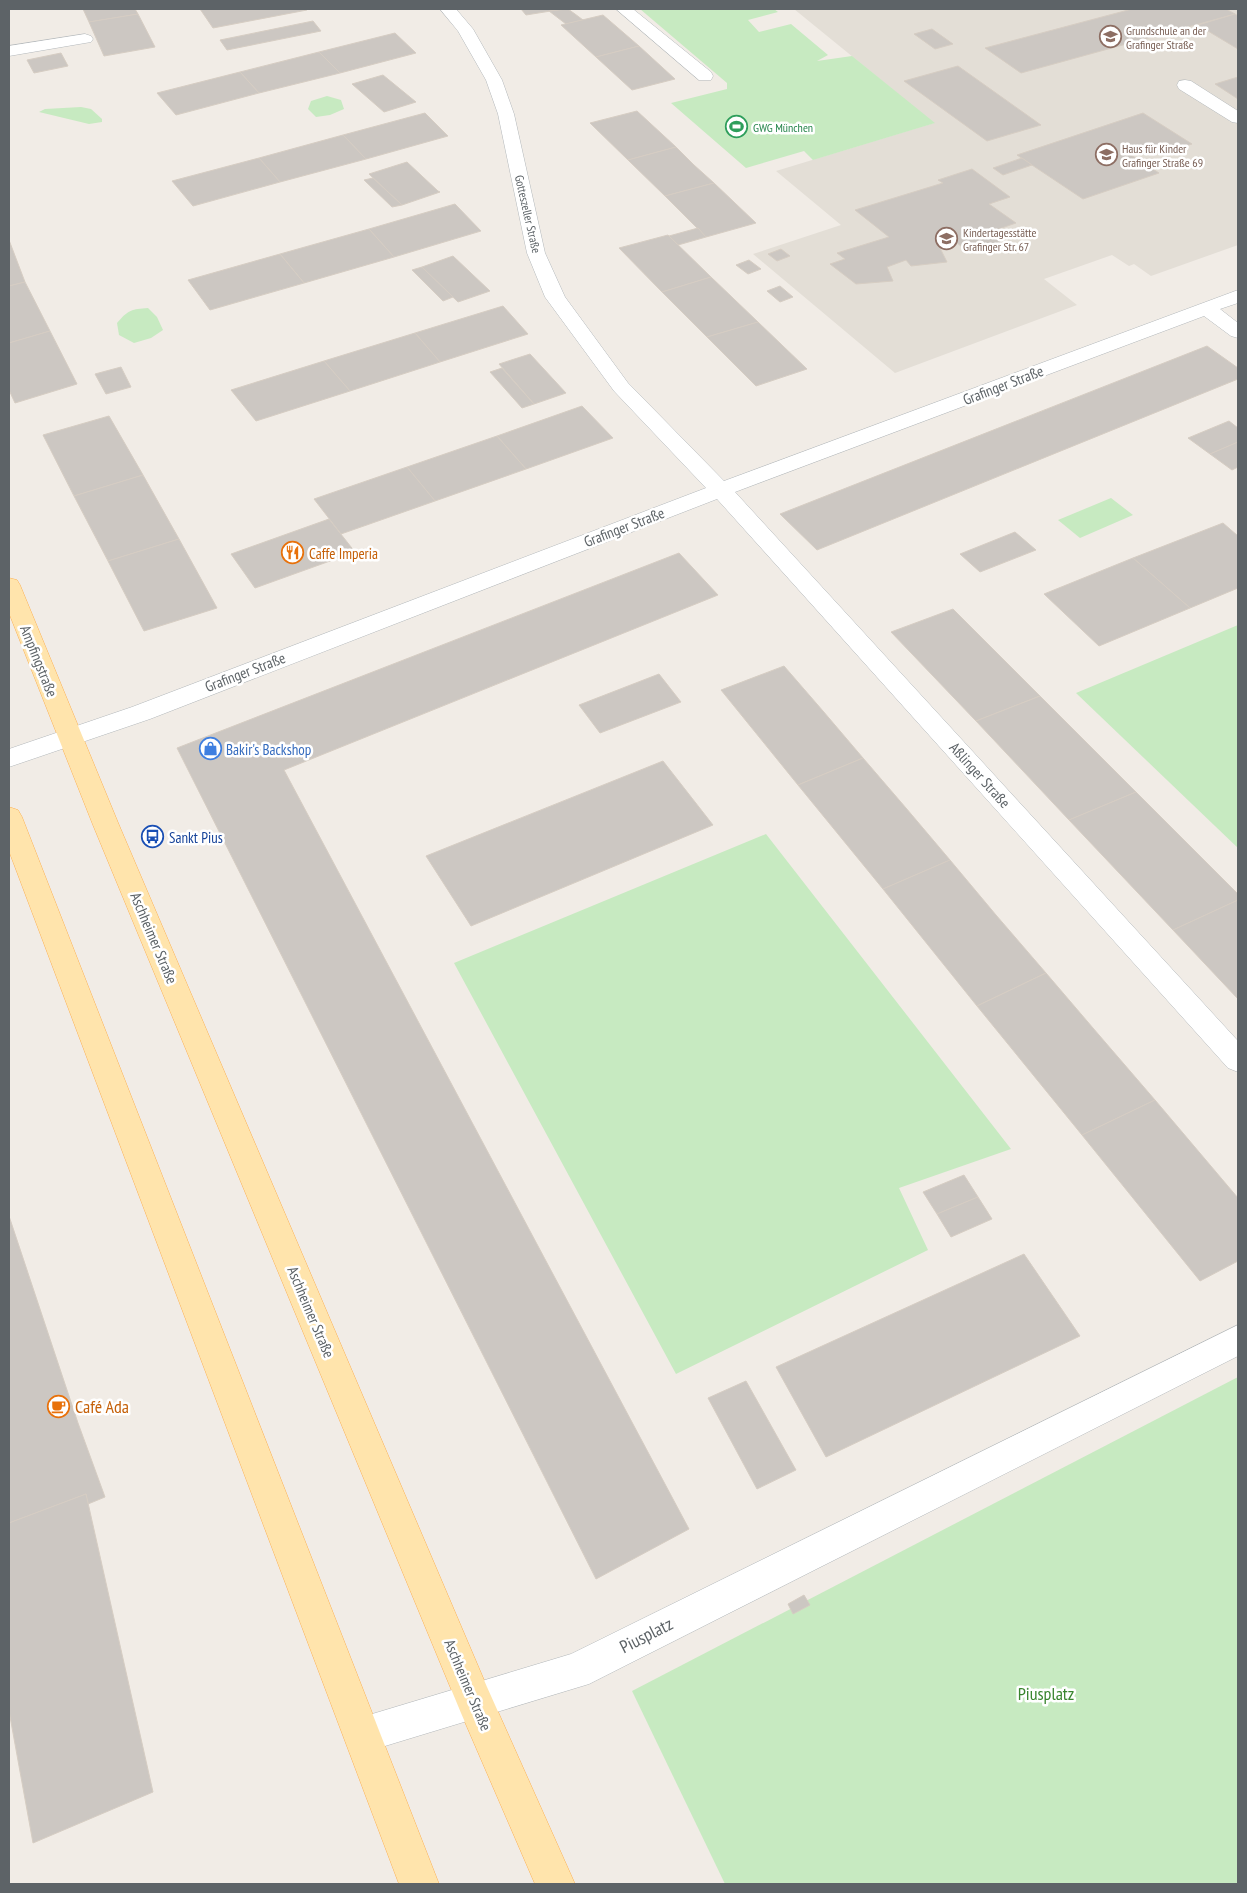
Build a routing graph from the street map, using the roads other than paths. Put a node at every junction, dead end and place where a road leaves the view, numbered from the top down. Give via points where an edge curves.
1 (448, 9) edge
2 (624, 9) edge
3 (85, 39) dead end
4 (9, 51) edge
5 (705, 76) dead end
6 (1185, 85) dead end
7 (1238, 118) edge
8 (1238, 296) edge
9 (1206, 308) junction
10 (1238, 332) edge
11 (721, 490) junction
12 (9, 584) edge
13 (70, 738) junction
14 (9, 758) edge
15 (9, 817) edge
16 (1238, 1060) edge
17 (1238, 1340) edge
18 (474, 1700) junction
19 (362, 1734) junction
20 (419, 1884) edge
21 (555, 1884) edge

1 - 11 street, Gotteszeller Straße via 465,29 494,80 506,114 536,253 555,297 621,387
2 - 5 street
3 - 4 street
6 - 7 street
8 - 9 street, Grafinger Straße
9 - 10 street
9 - 11 street, Grafinger Straße
11 - 13 street, Grafinger Straße
11 - 16 street, Aßlinger Straße
12 - 13 main road, Ampfingstraße
13 - 14 street, Grafinger Straße
13 - 18 main road, Aschheimer Straße
15 - 19 main road
17 - 18 street, Piusplatz via 576,1671
18 - 19 street, Piusplatz
18 - 21 main road, Aschheimer Straße
19 - 20 main road

